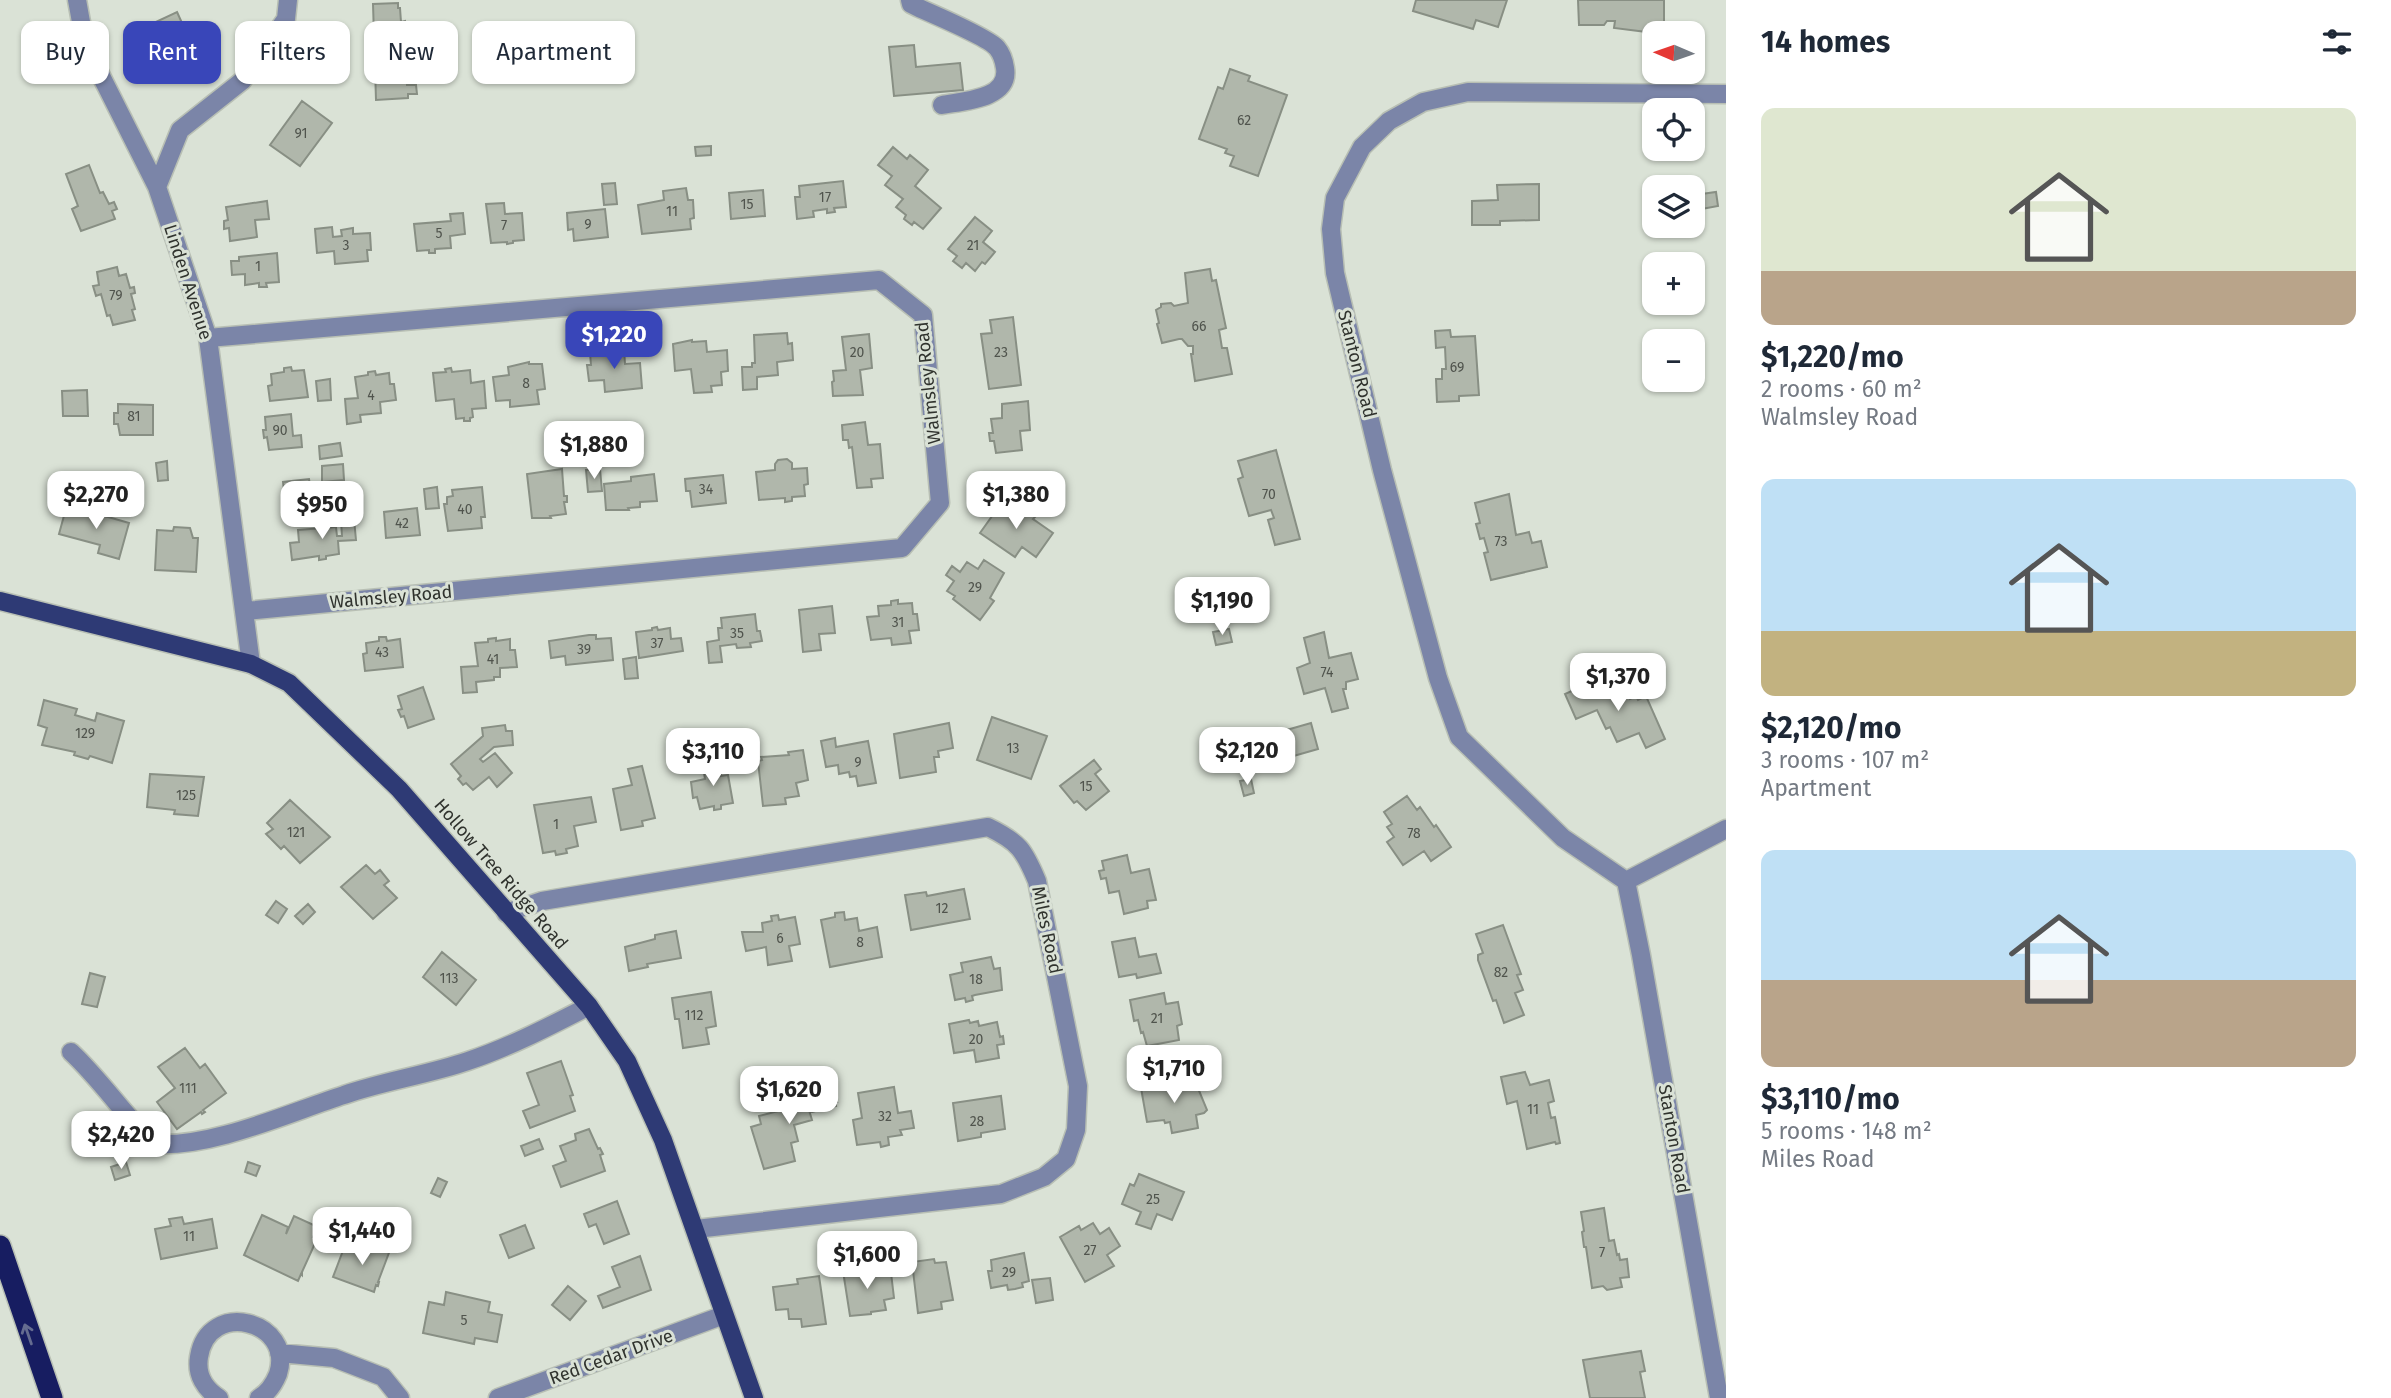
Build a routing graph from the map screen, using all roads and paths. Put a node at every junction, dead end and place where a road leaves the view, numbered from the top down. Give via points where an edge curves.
1 (77, 0) edge
2 (288, 0) edge
3 (910, 0) edge
4 (1726, 94) edge
5 (942, 105) dead end
6 (157, 187) junction
7 (208, 338) junction
8 (0, 601) edge
9 (245, 611) junction
10 (251, 664) junction
11 (1726, 829) edge
12 (1626, 881) junction
13 (506, 913) junction
14 (589, 1006) junction
15 (71, 1052) dead end
16 (696, 1229) junction
17 (0, 1246) edge
18 (724, 1315) junction
19 (279, 1353) junction
20 (52, 1398) edge
21 (219, 1398) edge
22 (258, 1398) edge
23 (400, 1398) edge
24 (498, 1398) edge
25 (754, 1398) edge
26 (1719, 1398) edge

1 - 6 street, Linden Avenue via 85,44
2 - 6 street via 286,19 242,81 180,130
3 - 5 street via 996,47 1004,60 1006,77 1001,88
4 - 12 street, Stanton Road via 1468,92 1423,102 1389,121 1362,147 1335,198 1331,229 1335,274 1382,470 1438,678 1459,737 1563,838
6 - 7 street, Linden Avenue
7 - 9 street, Linden Avenue
7 - 9 street, Walmsley Road via 878,280 923,314 940,503 902,548
8 - 10 main road, Hollow Tree Ridge Road
9 - 10 street, Linden Avenue
10 - 13 main road, Hollow Tree Ridge Road via 289,683 327,718 399,789
11 - 12 street
12 - 26 street, Stanton Road
13 - 14 main road, Hollow Tree Ridge Road
13 - 16 street, Miles Road via 542,901 988,827 1010,838 1026,856 1037,881 1078,1086 1076,1130 1066,1159 1044,1177 1001,1194
14 - 15 street via 468,1061 352,1092 217,1137 176,1145 154,1144
14 - 16 main road, Hollow Tree Ridge Road via 627,1061
16 - 18 main road, Hollow Tree Ridge Road
20 -> 17 highway
18 - 24 street, Red Cedar Drive
18 - 25 main road, Hollow Tree Ridge Road
19 - 21 street via 262,1328 248,1322 219,1326 207,1336 198,1364 201,1379
19 - 22 street via 275,1383
19 - 23 street via 346,1363 383,1377

